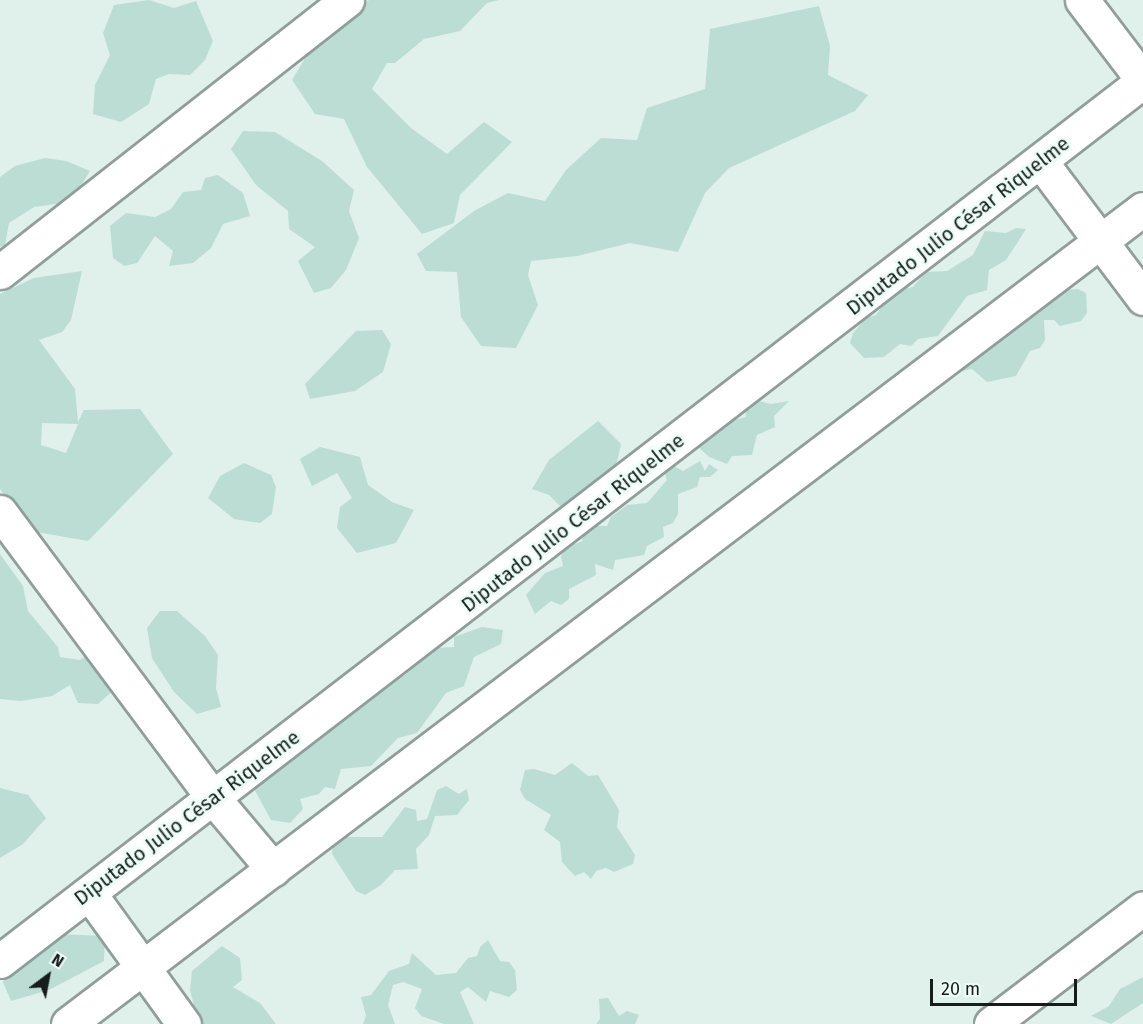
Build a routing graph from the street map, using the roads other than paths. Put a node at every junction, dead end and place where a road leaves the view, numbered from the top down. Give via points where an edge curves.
1 (347, 0) edge
2 (1082, 0) edge
3 (1143, 81) edge
4 (1041, 162) junction
5 (1143, 209) edge
6 (1101, 241) junction
7 (0, 272) edge
8 (1143, 298) edge
9 (0, 512) edge
10 (214, 799) junction
11 (273, 869) junction
12 (88, 893) junction
13 (1143, 908) edge
14 (0, 961) edge
15 (142, 968) junction
16 (68, 1024) edge
17 (184, 1024) edge
18 (991, 1024) edge

1 - 7 street
2 - 3 street
3 - 4 street, Diputado Julio César Riquelme
4 - 6 street
4 - 10 street, Diputado Julio César Riquelme
5 - 6 street
6 - 8 street
6 - 11 street
9 - 10 street
10 - 11 street
10 - 12 street, Diputado Julio César Riquelme
11 - 15 street
12 - 14 street, Diputado Julio César Riquelme
12 - 15 street
13 - 18 street
15 - 16 street
15 - 17 street

